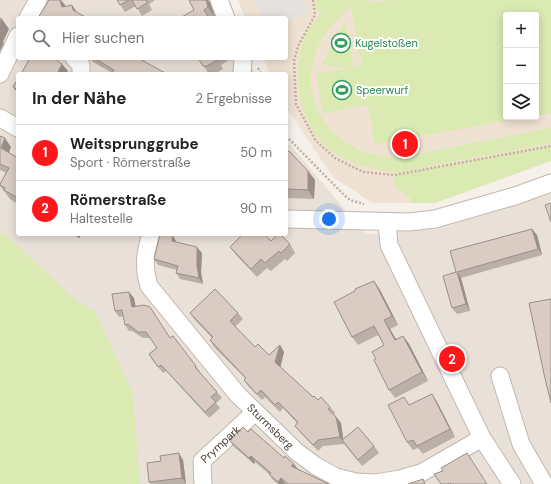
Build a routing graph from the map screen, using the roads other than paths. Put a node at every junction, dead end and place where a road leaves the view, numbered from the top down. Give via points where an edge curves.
1 (38, 0) edge
2 (219, 0) edge
3 (29, 16) edge
4 (225, 16) edge
5 (16, 40) edge
6 (76, 60) edge
7 (242, 60) edge
8 (81, 72) edge
9 (242, 72) edge
10 (0, 74) edge
11 (0, 118) edge
12 (16, 127) edge
13 (551, 184) edge
14 (288, 219) edge
15 (387, 222) junction
16 (150, 236) edge
17 (500, 376) dead end
18 (255, 412) junction
19 (482, 438) junction
20 (203, 484) edge
21 (512, 484) edge
22 (544, 484) edge

1 - 3 street
2 - 4 street
5 - 10 street
6 - 8 street via 81,65
7 - 9 street
11 - 12 street
13 - 15 street via 435,219
14 - 15 street
15 - 19 street via 390,245
16 - 18 street, Sturmsberg via 144,260 145,274 150,286 238,395
17 - 22 street via 521,444
18 - 19 street, Sturmsberg via 297,452 316,466 336,477 356,482 376,483 421,473
18 - 20 street, Prympark via 202,460
19 - 21 street

